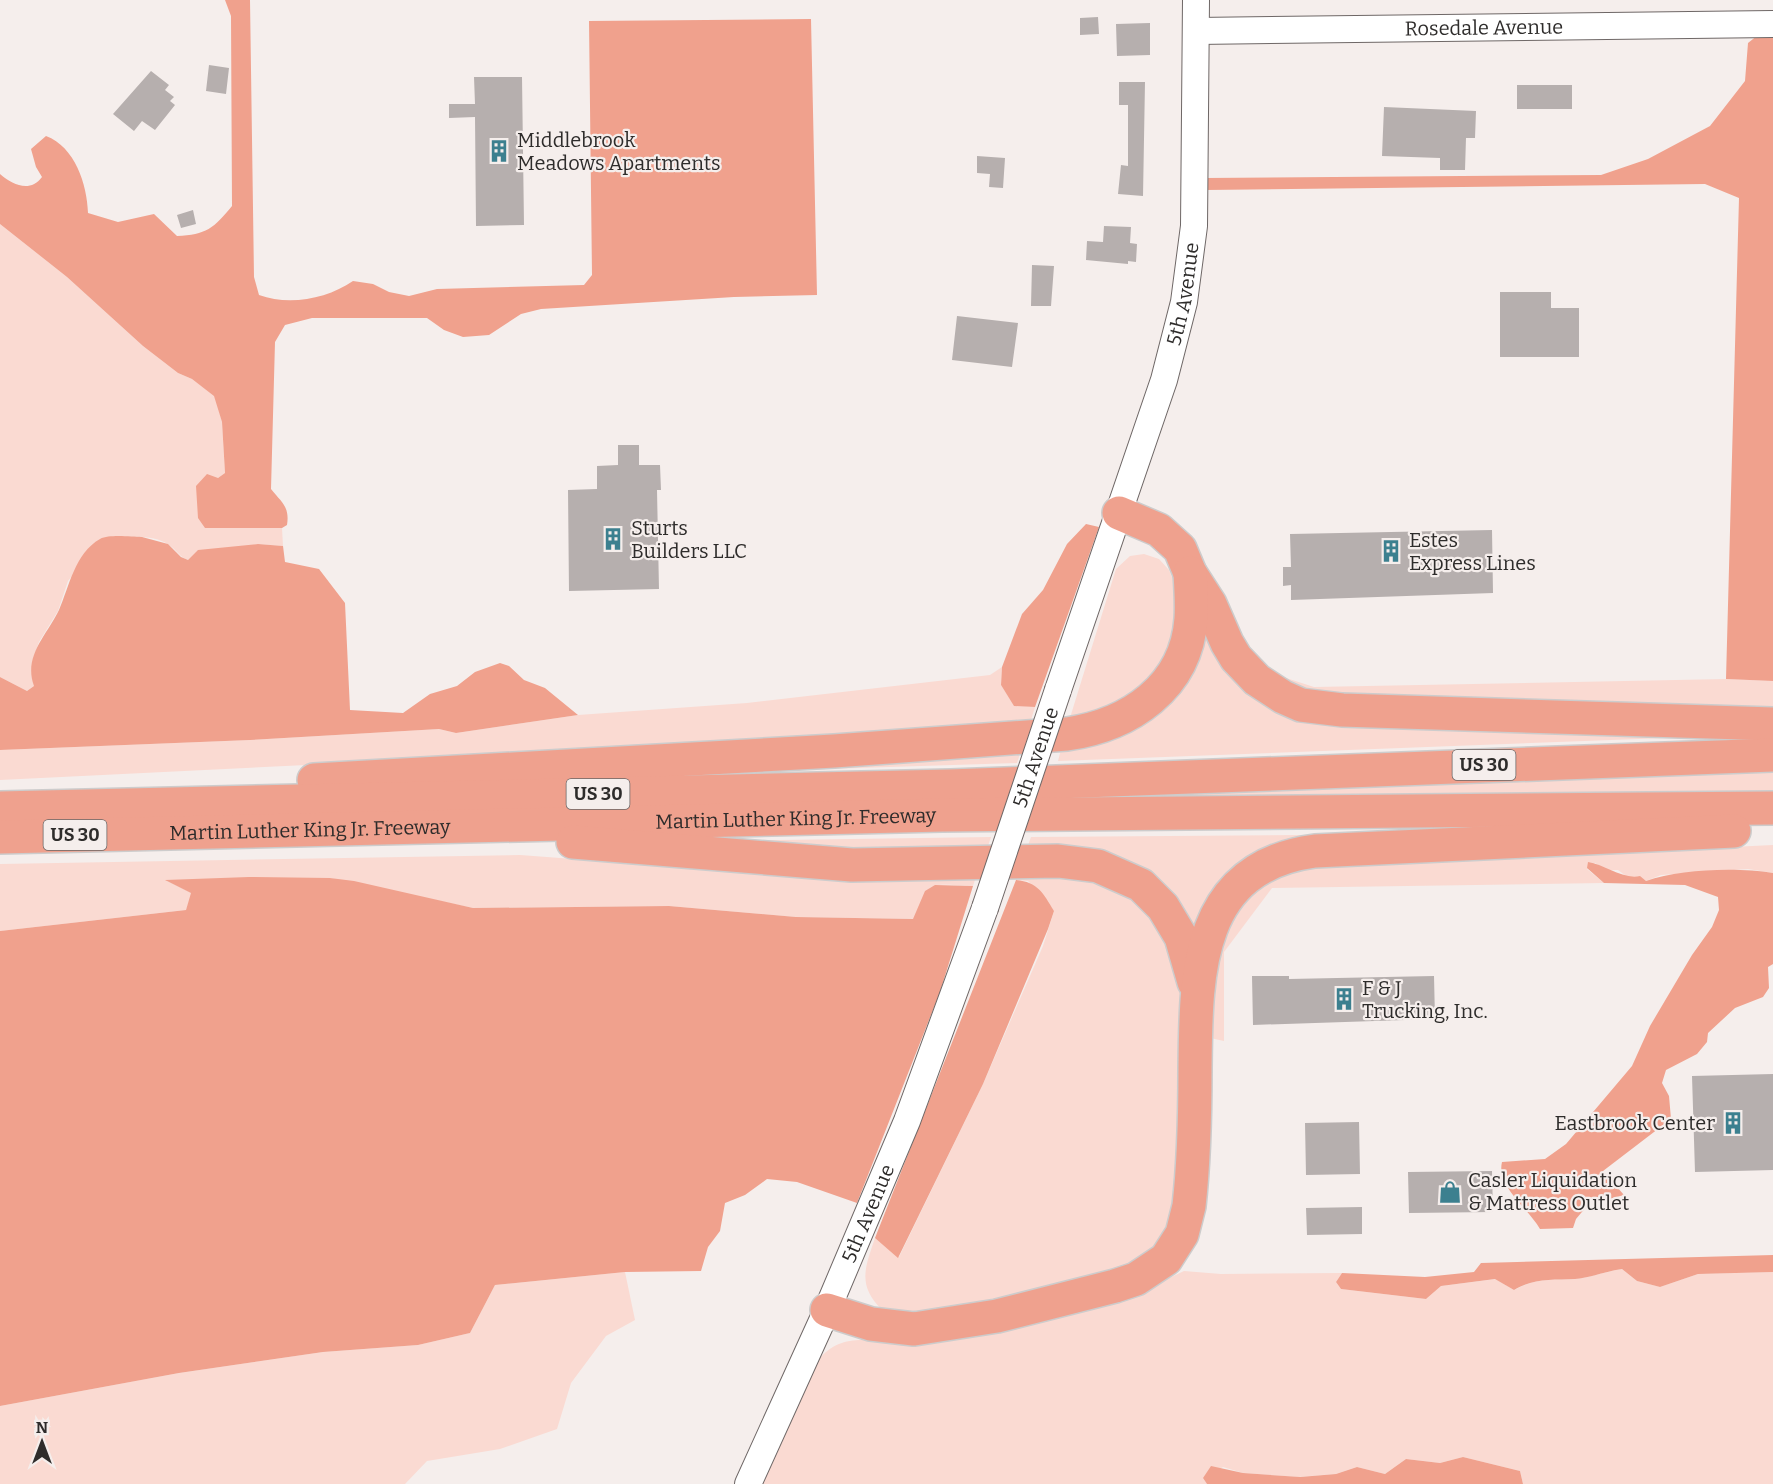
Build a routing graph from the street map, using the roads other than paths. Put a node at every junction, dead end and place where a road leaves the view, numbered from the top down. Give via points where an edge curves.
1 (1196, 0) edge
2 (1773, 24) edge
3 (1196, 32) junction
4 (1119, 513) junction
5 (1190, 573) junction
6 (1773, 724) edge
7 (1773, 755) edge
8 (0, 808) edge
9 (1773, 808) edge
10 (1773, 829) edge
11 (151, 833) junction
12 (0, 837) edge
13 (1196, 992) junction
14 (827, 1310) junction
15 (748, 1484) edge

1 - 3 street, 5th Avenue
2 - 3 street, Rosedale Avenue
3 - 4 street, 5th Avenue via 1194,226 1184,302 1170,359
4 - 5 highway via 1167,535 1180,549
4 - 14 street, 5th Avenue, bridge via 985,908 907,1121
5 - 6 highway via 1210,604 1231,650 1247,671 1268,689 1301,705 1342,710
5 - 8 highway via 1189,634 1170,678 1162,690 1135,712 1102,728 834,751 215,785
7 - 8 highway, Martin Luther King Jr. Freeway / US 30 via 950,786
9 - 11 highway, Martin Luther King Jr. Freeway / US 30 via 942,815
10 - 13 highway via 1315,852 1287,857 1250,876 1218,910 1205,943
11 - 12 highway, Martin Luther King Jr. Freeway / US 30
11 - 13 highway via 217,845 502,840 586,843 844,865 1086,863 1128,877 1152,894 1181,937
13 - 14 highway via 1191,1192 1182,1234 1166,1259 1136,1280 997,1316 936,1327 894,1328
14 - 15 street, 5th Avenue

